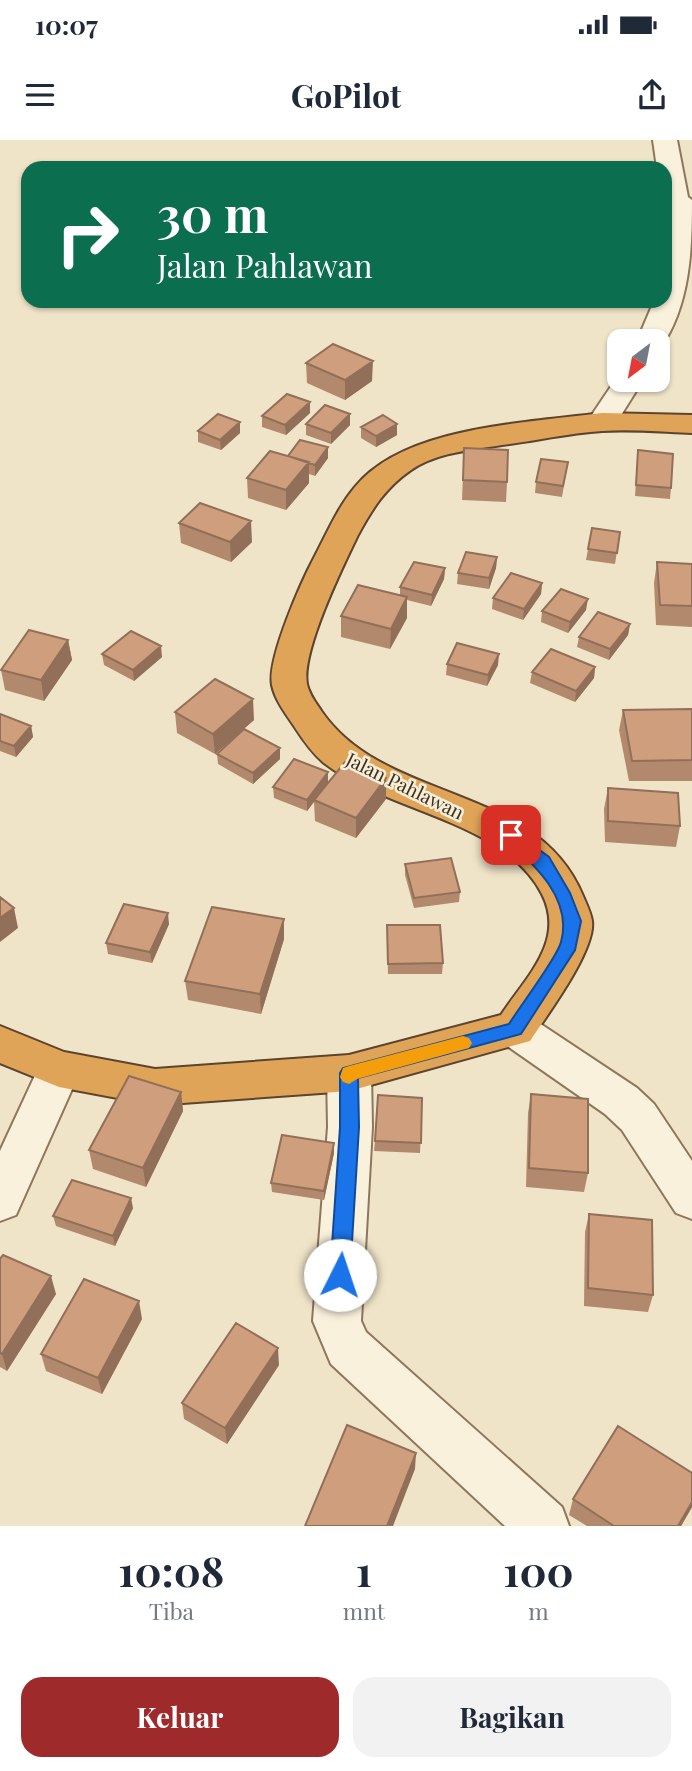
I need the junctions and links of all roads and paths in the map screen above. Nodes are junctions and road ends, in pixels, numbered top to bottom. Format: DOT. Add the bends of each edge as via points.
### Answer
graph roads {
  1 [pos="665,140"];
  2 [pos="669,161"];
  3 [pos="672,180"];
  4 [pos="688,209"];
  5 [pos="672,289"];
  6 [pos="666,308"];
  7 [pos="659,329"];
  8 [pos="621,392"];
  9 [pos="602,422"];
  10 [pos="692,424"];
  11 [pos="515,1029"];
  12 [pos="0,1044"];
  13 [pos="59,1069"];
  14 [pos="349,1073"];
  15 [pos="692,1199"];
  16 [pos="0,1201"];
  17 [pos="544,1526"];
  1 -- 2 [label="street"];
  3 -- 4 [label="street" via="675,197"];
  4 -- 5 [label="street"];
  6 -- 7 [label="street"];
  8 -- 9 [label="street"];
  9 -- 10 [label="highway, Jalan Pahlawan"];
  9 -- 11 [label="highway, Jalan Pahlawan" via="455,443 401,463 367,492 353,514 323,572 292,655 289,683 330,746 366,771 511,835 543,862 562,893 572,921 569,946"];
  11 -- 14 [label="highway"];
  11 -- 15 [label="street" via="638,1117"];
  12 -- 13 [label="highway"];
  13 -- 14 [label="highway" via="155,1087"];
  13 -- 16 [label="street"];
  14 -- 17 [label="street" via="350,1127 337,1321 348,1348"];
}
